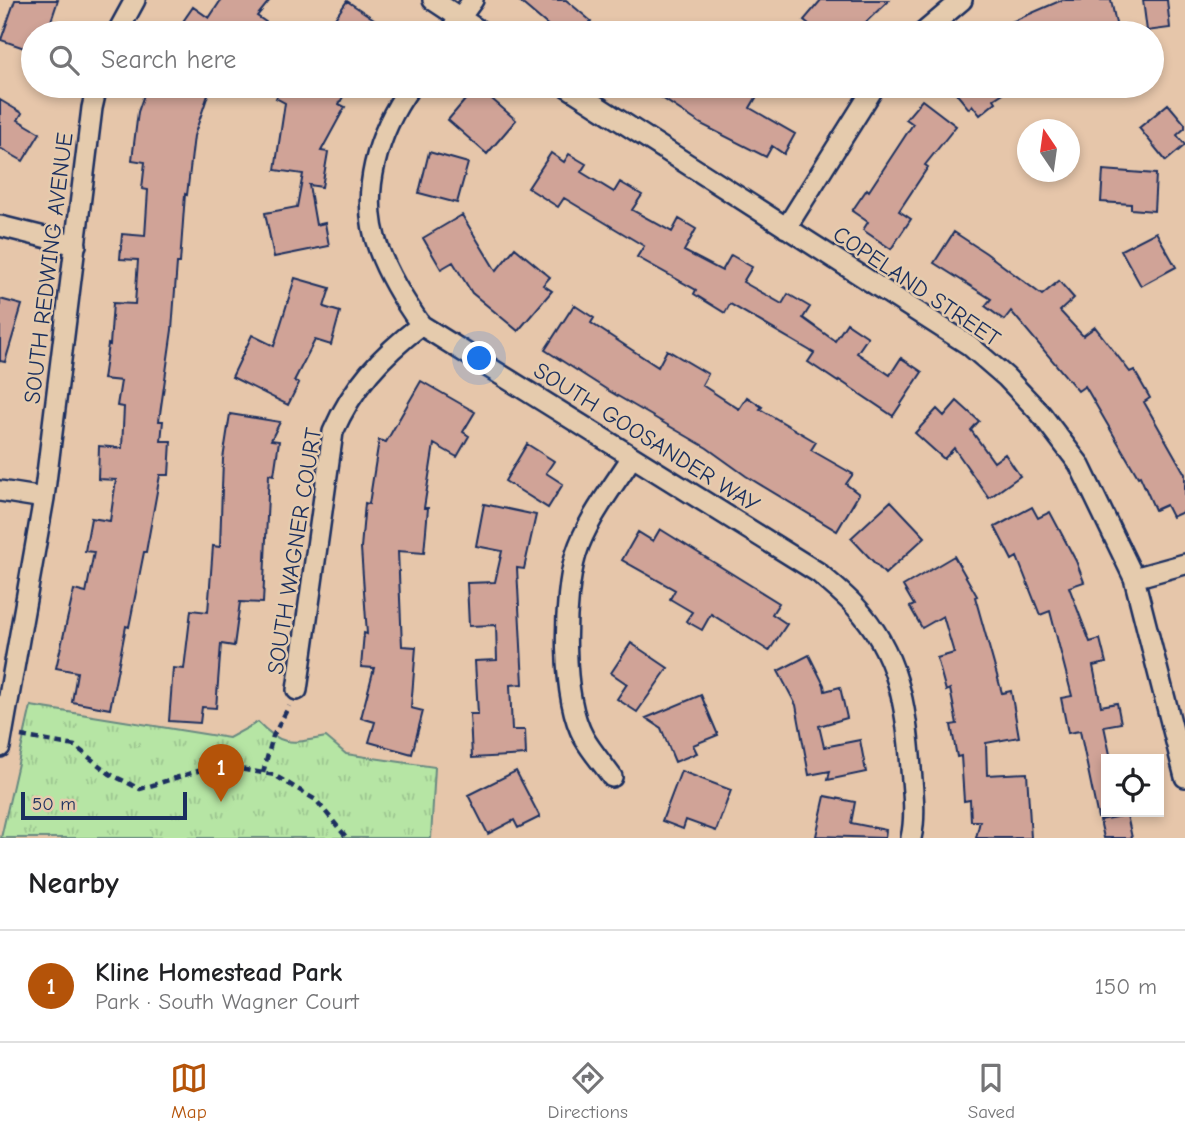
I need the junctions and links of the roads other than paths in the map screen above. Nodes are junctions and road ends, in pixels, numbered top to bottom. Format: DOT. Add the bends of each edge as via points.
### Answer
graph roads {
  1 [pos="135,0"];
  2 [pos="433,0"];
  3 [pos="473,0"];
  4 [pos="962,0"];
  5 [pos="122,21"];
  6 [pos="450,21"];
  7 [pos="458,21"];
  8 [pos="937,21"];
  9 [pos="94,98"];
  10 [pos="404,98"];
  11 [pos="585,98"];
  12 [pos="867,98"];
  13 [pos="0,226"];
  14 [pos="786,228"];
  15 [pos="76,245"];
  16 [pos="421,325"];
  17 [pos="632,457"];
  18 [pos="0,491"];
  19 [pos="44,498"];
  20 [pos="1185,564"];
  21 [pos="1134,578"];
  22 [pos="298,690"];
  23 [pos="2,740"];
  24 [pos="1185,777"];
  25 [pos="612,778"];
  26 [pos="911,838"];
  1 -- 5 [label="street"];
  2 -- 6 [label="street"];
  3 -- 7 [label="street"];
  4 -- 8 [label="street"];
  9 -- 15 [label="street, SOUTH REDWING AVENUE"];
  10 -- 16 [label="street, SOUTH GOOSANDER WAY" via="383,133 370,205 377,247 395,287"];
  11 -- 14 [label="street, COPELAND STREET"];
  12 -- 14 [label="street"];
  13 -- 15 [label="street"];
  14 -- 21 [label="street, COPELAND STREET" via="969,345 1006,377 1079,464"];
  15 -- 19 [label="street, SOUTH REDWING AVENUE"];
  16 -- 17 [label="street, SOUTH GOOSANDER WAY"];
  16 -- 22 [label="street, SOUTH WAGNER COURT" via="370,370 333,432"];
  17 -- 25 [label="street" via="592,519 576,554 566,643 579,725"];
  17 -- 26 [label="street, SOUTH GOOSANDER WAY" via="819,573 856,607 882,642 900,684 909,735"];
  18 -- 19 [label="street"];
  19 -- 23 [label="street, SOUTH REDWING AVENUE"];
  20 -- 21 [label="street"];
  21 -- 24 [label="street, COPELAND STREET"];
}
